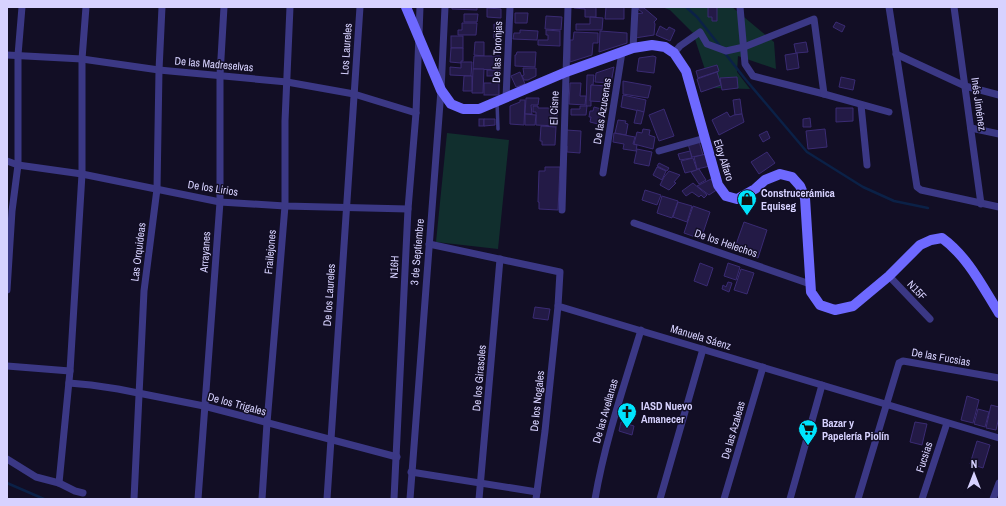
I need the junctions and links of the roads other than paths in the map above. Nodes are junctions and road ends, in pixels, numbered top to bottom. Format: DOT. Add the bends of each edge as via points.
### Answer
graph roads {
  1 [pos="22,7"];
  2 [pos="86,7"];
  3 [pos="162,7"];
  4 [pos="224,7"];
  5 [pos="290,7"];
  6 [pos="360,7"];
  7 [pos="406,7"];
  8 [pos="420,7"];
  9 [pos="445,7"];
  10 [pos="510,7"];
  11 [pos="568,7"];
  12 [pos="740,7"];
  13 [pos="889,7"];
  14 [pos="954,7"];
  15 [pos="635,9"];
  16 [pos="418,37"];
  17 [pos="744,47"];
  18 [pos="633,48"];
  19 [pos="622,52"];
  20 [pos="674,53"];
  21 [pos="896,54"];
  22 [pos="7,55"];
  23 [pos="18,55"];
  24 [pos="82,59"];
  25 [pos="159,70"];
  26 [pos="566,72"];
  27 [pos="220,75"];
  28 [pos="287,82"];
  29 [pos="965,86"];
  30 [pos="441,90"];
  31 [pos="354,94"];
  32 [pos="824,94"];
  33 [pos="999,95"];
  34 [pos="502,100"];
  35 [pos="861,105"];
  36 [pos="889,112"];
  37 [pos="416,113"];
  38 [pos="971,128"];
  39 [pos="498,129"];
  40 [pos="999,134"];
  41 [pos="705,138"];
  42 [pos="659,151"];
  43 [pos="7,161"];
  44 [pos="18,165"];
  45 [pos="866,165"];
  46 [pos="603,173"];
  47 [pos="82,174"];
  48 [pos="156,189"];
  49 [pos="220,202"];
  50 [pos="981,204"];
  51 [pos="285,206"];
  52 [pos="999,207"];
  53 [pos="346,208"];
  54 [pos="408,209"];
  55 [pos="562,210"];
  56 [pos="9,211"];
  57 [pos="634,223"];
  58 [pos="429,244"];
  59 [pos="500,259"];
  60 [pos="889,276"];
  61 [pos="810,284"];
  62 [pos="7,290"];
  63 [pos="558,306"];
  64 [pos="999,313"];
  65 [pos="930,320"];
  66 [pos="642,330"];
  67 [pos="703,349"];
  68 [pos="7,366"];
  69 [pos="763,367"];
  70 [pos="70,371"];
  71 [pos="999,378"];
  72 [pos="69,384"];
  73 [pos="822,385"];
  74 [pos="140,394"];
  75 [pos="887,404"];
  76 [pos="204,406"];
  77 [pos="267,423"];
  78 [pos="947,423"];
  79 [pos="999,438"];
  80 [pos="330,440"];
  81 [pos="397,457"];
  82 [pos="7,459"];
  83 [pos="412,472"];
  84 [pos="59,483"];
  85 [pos="481,483"];
  86 [pos="999,483"];
  87 [pos="83,493"];
  88 [pos="536,495"];
  89 [pos="134,499"];
  90 [pos="198,499"];
  91 [pos="262,499"];
  92 [pos="327,499"];
  93 [pos="394,499"];
  94 [pos="410,499"];
  95 [pos="479,499"];
  96 [pos="595,499"];
  97 [pos="660,499"];
  98 [pos="724,499"];
  99 [pos="790,499"];
  100 [pos="858,499"];
  101 [pos="922,499"];
  102 [pos="993,499"];
  1 -- 23 [label="street"];
  2 -- 24 [label="street"];
  3 -- 25 [label="street, Las Orquideas"];
  4 -- 27 [label="street, Arrayanes"];
  5 -- 28 [label="street, Frailejones"];
  6 -- 31 [label="street, Los Laureles"];
  7 -- 16 [label="street"];
  8 -- 16 [label="street, N16H"];
  9 -- 30 [label="street, 3 de Septiembre"];
  10 -- 34 [label="street, De las Toronjas"];
  11 -- 26 [label="street, El Cisne"];
  12 -- 17 [label="street"];
  13 -- 21 [label="street"];
  14 -- 29 [label="street, Inés Jiménez"];
  15 -- 18 [label="street"];
  16 -- 30 [label="street"];
  16 -- 37 [label="street, N16H"];
  17 -- 20 [label="street" via="726,51 707,44 700,32"];
  17 -- 32 [label="street" via="745,64 753,76"];
  17 -- 32 [label="street" via="814,19"];
  18 -- 19 [label="street"];
  18 -- 20 [label="street" via="652,45 665,47"];
  19 -- 26 [label="street"];
  19 -- 46 [label="street, De las Azucenas"];
  20 -- 41 [label="street, Eloy Alfaro" via="686,71"];
  21 -- 29 [label="street"];
  21 -- 50 [label="street" via="917,187"];
  22 -- 23 [label="street, De las Madreselvas"];
  23 -- 24 [label="street, De las Madreselvas"];
  23 -- 44 [label="street"];
  24 -- 25 [label="street, De las Madreselvas"];
  24 -- 47 [label="street"];
  25 -- 27 [label="street, De las Madreselvas"];
  25 -- 48 [label="street, Las Orquideas"];
  26 -- 34 [label="street"];
  26 -- 55 [label="street, El Cisne"];
  27 -- 28 [label="street, De las Madreselvas"];
  27 -- 49 [label="street, Arrayanes"];
  28 -- 31 [label="street, De las Madreselvas"];
  28 -- 51 [label="street, Frailejones"];
  29 -- 33 [label="street"];
  29 -- 38 [label="street, Inés Jiménez"];
  30 -- 34 [label="street" via="451,104 463,109 479,110"];
  30 -- 58 [label="street, 3 de Septiembre"];
  31 -- 37 [label="street, De las Madreselvas"];
  31 -- 53 [label="street, De los Laureles"];
  32 -- 35 [label="street"];
  34 -- 39 [label="lane, De las Toronjas"];
  35 -- 36 [label="street"];
  35 -- 45 [label="street"];
  37 -- 54 [label="street, N16H"];
  38 -- 40 [label="street"];
  38 -- 50 [label="street, Inés Jiménez"];
  41 -- 42 [label="street"];
  41 -- 61 [label="street, Eloy Alfaro" via="718,186 726,196 738,199 765,180 780,174 792,177 800,186 805,198"];
  43 -- 44 [label="street, De los Lirios"];
  44 -- 47 [label="street, De los Lirios"];
  44 -- 56 [label="street"];
  47 -- 48 [label="street, De los Lirios"];
  47 -- 70 [label="street"];
  48 -- 49 [label="street, De los Lirios"];
  48 -- 74 [label="street, Las Orquideas" via="144,291"];
  49 -- 51 [label="street, De los Lirios"];
  49 -- 76 [label="street, Arrayanes"];
  50 -- 52 [label="street"];
  51 -- 53 [label="street, De los Lirios"];
  51 -- 77 [label="street, Frailejones"];
  53 -- 54 [label="street, De los Lirios"];
  53 -- 80 [label="street, De los Laureles"];
  54 -- 81 [label="street, N16H"];
  56 -- 62 [label="street"];
  57 -- 61 [label="street, De los Helechos"];
  58 -- 59 [label="street"];
  58 -- 83 [label="street, 3 de Septiembre"];
  59 -- 63 [label="street" via="560,272"];
  59 -- 85 [label="street, De los Girasoles"];
  60 -- 61 [label="street, Eloy Alfaro" via="853,306 835,310 820,305 810,292"];
  60 -- 64 [label="street, Eloy Alfaro" via="920,245 942,238 964,258"];
  60 -- 65 [label="street, N15F"];
  63 -- 66 [label="street, Manuela Sáenz"];
  63 -- 88 [label="street, De los Nogales"];
  66 -- 67 [label="street, Manuela Sáenz"];
  66 -- 96 [label="street, De las Avellanas" via="609,437"];
  67 -- 69 [label="street, Manuela Sáenz"];
  67 -- 97 [label="street"];
  68 -- 70 [label="street"];
  69 -- 73 [label="street, Manuela Sáenz"];
  69 -- 98 [label="street, De las Azaleas"];
  70 -- 72 [label="street"];
  71 -- 75 [label="street, De las Fucsias" via="903,361 899,363"];
  72 -- 74 [label="street, De los Trigales" via="98,386"];
  72 -- 84 [label="street"];
  73 -- 75 [label="street, Manuela Sáenz"];
  73 -- 99 [label="street"];
  74 -- 76 [label="street, De los Trigales"];
  74 -- 89 [label="street, Las Orquideas"];
  75 -- 78 [label="street, Manuela Sáenz"];
  75 -- 100 [label="street, De las Fucsias"];
  76 -- 77 [label="street, De los Trigales"];
  76 -- 90 [label="street, Arrayanes"];
  77 -- 80 [label="street, De los Trigales"];
  77 -- 91 [label="street, Frailejones"];
  78 -- 79 [label="street, Manuela Sáenz"];
  78 -- 101 [label="street, Fucsias"];
  80 -- 81 [label="street, De los Trigales"];
  80 -- 92 [label="street, De los Laureles"];
  81 -- 93 [label="street, N16H"];
  82 -- 84 [label="street" via="36,477"];
  83 -- 85 [label="street"];
  83 -- 94 [label="street, 3 de Septiembre"];
  84 -- 87 [label="street"];
  85 -- 88 [label="street"];
  85 -- 95 [label="street, De los Girasoles"];
  86 -- 102 [label="street"];
}
